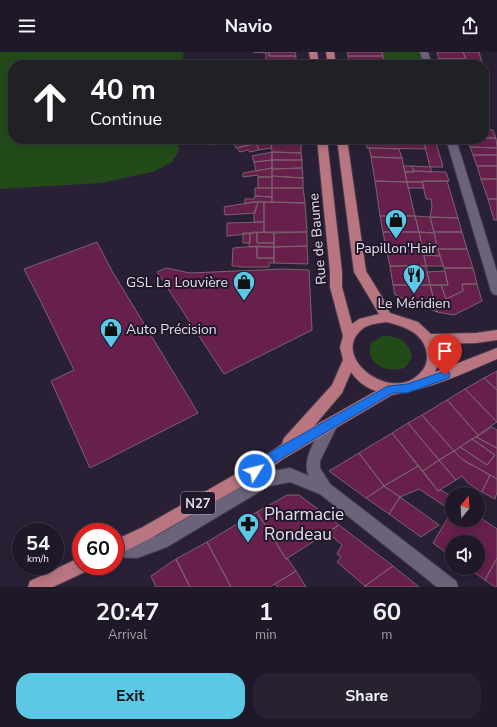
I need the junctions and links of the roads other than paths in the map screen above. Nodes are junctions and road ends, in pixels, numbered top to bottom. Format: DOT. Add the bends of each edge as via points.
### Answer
graph roads {
  1 [pos="323,144"];
  2 [pos="343,144"];
  3 [pos="453,144"];
  4 [pos="497,290"];
  5 [pos="386,317"];
  6 [pos="349,335"];
  7 [pos="497,335"];
  8 [pos="427,339"];
  9 [pos="497,353"];
  10 [pos="349,361"];
  11 [pos="419,383"];
  12 [pos="391,389"];
  13 [pos="331,424"];
  14 [pos="278,454"];
  15 [pos="325,490"];
  16 [pos="124,544"];
  17 [pos="124,549"];
  18 [pos="72,569"];
  19 [pos="36,587"];
  20 [pos="450,587"];
  1 -- 6 [label="main road, Rue de Baume" via="336,287"];
  2 -- 5 [label="main road" via="360,272"];
  3 -- 4 [label="street"];
  5 -- 6 [label="main road" via="363,321 354,327"];
  5 -- 8 [label="main road" via="401,320 418,329"];
  6 -- 10 [label="main road, N27" via="346,349"];
  7 -- 8 [label="main road"];
  8 -- 11 [label="main road" via="434,358 427,377"];
  9 -- 11 [label="main road, N27"];
  10 -- 12 [label="main road, N27" via="355,372 365,380"];
  10 -- 14 [label="main road, N27" via="337,389"];
  11 -- 12 [label="main road, N27" via="407,388"];
  12 -- 13 [label="main road, N27"];
  13 -- 14 [label="main road, N27"];
  13 -- 15 [label="street" via="313,461 313,469"];
  14 -- 16 [label="main road, N27" via="255,471"];
  15 -- 17 [label="street" via="290,475 267,479 162,542 137,550"];
  15 -- 20 [label="street"];
  18 -- 19 [label="main road"];
}
